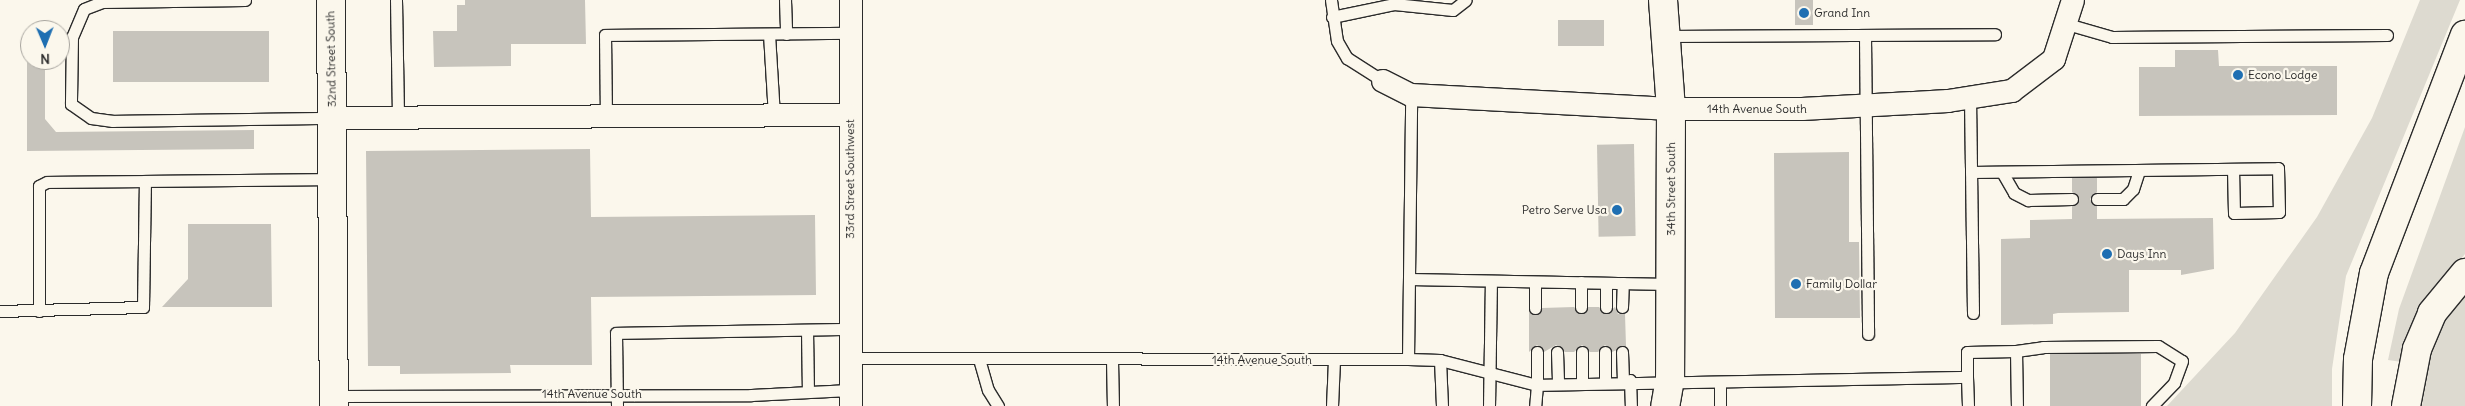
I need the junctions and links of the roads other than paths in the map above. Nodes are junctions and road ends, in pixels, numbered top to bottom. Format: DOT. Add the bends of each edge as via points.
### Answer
graph roads {
  1 [pos="245,0"];
  2 [pos="331,0"];
  3 [pos="396,0"];
  4 [pos="785,0"];
  5 [pos="851,0"];
  6 [pos="1331,0"];
  7 [pos="1466,0"];
  8 [pos="1664,0"];
  9 [pos="2073,0"];
  10 [pos="1332,17"];
  11 [pos="2067,24"];
  12 [pos="851,33"];
  13 [pos="769,34"];
  14 [pos="786,34"];
  15 [pos="1995,34"];
  16 [pos="2387,35"];
  17 [pos="2465,35"];
  18 [pos="1666,36"];
  19 [pos="1864,37"];
  20 [pos="1383,81"];
  21 [pos="1411,95"];
  22 [pos="1970,98"];
  23 [pos="1866,106"];
  24 [pos="1671,109"];
  25 [pos="849,115"];
  26 [pos="774,116"];
  27 [pos="606,117"];
  28 [pos="332,118"];
  29 [pos="398,120"];
  30 [pos="2233,169"];
  31 [pos="2139,170"];
  32 [pos="1971,172"];
  33 [pos="2002,172"];
  34 [pos="332,179"];
  35 [pos="145,182"];
  36 [pos="2072,199"];
  37 [pos="2097,199"];
  38 [pos="2465,273"];
  39 [pos="1410,279"];
  40 [pos="1490,281"];
  41 [pos="1535,282"];
  42 [pos="1581,282"];
  43 [pos="1606,283"];
  44 [pos="1622,283"];
  45 [pos="1670,284"];
  46 [pos="1581,307"];
  47 [pos="1606,307"];
  48 [pos="1622,307"];
  49 [pos="1535,308"];
  50 [pos="0,311"];
  51 [pos="39,311"];
  52 [pos="1973,313"];
  53 [pos="850,329"];
  54 [pos="807,330"];
  55 [pos="1868,334"];
  56 [pos="2016,351"];
  57 [pos="1537,352"];
  58 [pos="1557,352"];
  59 [pos="1582,352"];
  60 [pos="1605,352"];
  61 [pos="1622,352"];
  62 [pos="851,358"];
  63 [pos="979,359"];
  64 [pos="1408,359"];
  65 [pos="1112,360"];
  66 [pos="1440,360"];
  67 [pos="1334,361"];
  68 [pos="1490,374"];
  69 [pos="1967,377"];
  70 [pos="1670,379"];
  71 [pos="1627,381"];
  72 [pos="1606,382"];
  73 [pos="1720,382"];
  74 [pos="1582,383"];
  75 [pos="1558,384"];
  76 [pos="1537,385"];
  77 [pos="808,392"];
  78 [pos="678,393"];
  79 [pos="616,394"];
  80 [pos="734,394"];
  81 [pos="851,398"];
  82 [pos="406,400"];
  83 [pos="461,400"];
  84 [pos="513,400"];
  85 [pos="564,400"];
  86 [pos="334,401"];
  87 [pos="617,406"];
  88 [pos="678,406"];
  89 [pos="735,406"];
  90 [pos="998,406"];
  91 [pos="1113,406"];
  92 [pos="1332,406"];
  93 [pos="1442,406"];
  94 [pos="1489,406"];
  95 [pos="1535,406"];
  96 [pos="1631,406"];
  97 [pos="1665,406"];
  98 [pos="1683,406"];
  99 [pos="1720,406"];
  100 [pos="1968,406"];
  101 [pos="2017,406"];
  102 [pos="2152,406"];
  103 [pos="2357,406"];
  104 [pos="2406,406"];
  1 -- 28 [label="lane" via="102,2 84,9 72,37 71,104 90,118 113,121"];
  2 -- 28 [label="main road, 32nd Street South"];
  3 -- 29 [label="lane"];
  4 -- 14 [label="lane"];
  5 -- 12 [label="street, 33rd Street Southwest"];
  6 -- 10 [label="lane"];
  7 -- 10 [label="lane" via="1447,11 1394,4"];
  8 -- 18 [label="main road, 34th Street South"];
  9 -- 11 [label="street, 14th Avenue South"];
  10 -- 20 [label="lane" via="1336,41 1347,58"];
  11 -- 16 [label="lane" via="2112,37"];
  11 -- 22 [label="street, 14th Avenue South" via="2054,59 2012,91"];
  12 -- 14 [label="lane"];
  12 -- 25 [label="street, 33rd Street Southwest"];
  13 -- 14 [label="lane"];
  13 -- 26 [label="lane"];
  13 -- 27 [label="lane" via="605,35"];
  15 -- 19 [label="lane"];
  17 -- 103 [label="main road" via="2374,273 2358,359"];
  18 -- 19 [label="lane"];
  18 -- 24 [label="main road, 34th Street South"];
  19 -- 23 [label="lane"];
  20 -- 21 [label="street, 14th Avenue South"];
  21 -- 24 [label="street, 14th Avenue South"];
  21 -- 39 [label="lane"];
  22 -- 23 [label="street, 14th Avenue South"];
  22 -- 32 [label="lane"];
  23 -- 24 [label="street, 14th Avenue South"];
  23 -- 55 [label="lane"];
  24 -- 45 [label="main road, 34th Street South"];
  25 -- 26 [label="street"];
  25 -- 53 [label="street, 33rd Street Southwest"];
  26 -- 27 [label="street"];
  27 -- 29 [label="street"];
  28 -- 29 [label="street"];
  28 -- 34 [label="main road, 32nd Street South"];
  30 -- 30 [label="lane" via="2278,168 2279,212 2234,213"];
  30 -- 31 [label="lane"];
  31 -- 33 [label="lane"];
  31 -- 37 [label="lane" via="2133,189 2123,199"];
  32 -- 33 [label="lane"];
  32 -- 52 [label="lane"];
  33 -- 36 [label="lane" via="2014,193 2028,200"];
  34 -- 35 [label="lane"];
  34 -- 86 [label="main road, 32nd Street South"];
  35 -- 51 [label="lane" via="143,307"];
  35 -- 51 [label="lane" via="47,182 39,186"];
  38 -- 104 [label="main road" via="2432,313 2418,350"];
  39 -- 40 [label="lane"];
  39 -- 64 [label="lane"];
  40 -- 41 [label="lane"];
  40 -- 68 [label="lane"];
  41 -- 42 [label="lane"];
  41 -- 49 [label="lane"];
  42 -- 43 [label="lane"];
  42 -- 46 [label="lane"];
  43 -- 44 [label="lane"];
  43 -- 47 [label="lane"];
  44 -- 45 [label="lane"];
  44 -- 48 [label="lane"];
  45 -- 70 [label="main road, 34th Street South"];
  50 -- 51 [label="lane"];
  53 -- 54 [label="lane"];
  53 -- 62 [label="street, 33rd Street Southwest"];
  54 -- 77 [label="lane"];
  54 -- 79 [label="lane" via="616,333"];
  56 -- 69 [label="lane" via="1967,352"];
  56 -- 101 [label="lane"];
  56 -- 102 [label="lane" via="2043,347 2158,346 2182,361 2174,383"];
  57 -- 76 [label="lane"];
  58 -- 75 [label="lane"];
  59 -- 74 [label="lane"];
  60 -- 72 [label="lane"];
  61 -- 71 [label="lane"];
  62 -- 63 [label="lane, 14th Avenue South"];
  62 -- 81 [label="street, 33rd Street Southwest"];
  63 -- 65 [label="lane, 14th Avenue South"];
  63 -- 90 [label="lane" via="988,390"];
  64 -- 66 [label="lane, 14th Avenue South"];
  64 -- 67 [label="lane, 14th Avenue South"];
  65 -- 67 [label="lane, 14th Avenue South"];
  65 -- 91 [label="lane"];
  66 -- 68 [label="lane, 14th Avenue South"];
  66 -- 93 [label="lane"];
  67 -- 92 [label="lane"];
  68 -- 76 [label="lane, 14th Avenue South"];
  68 -- 94 [label="lane"];
  69 -- 73 [label="lane, 14th Avenue South"];
  69 -- 100 [label="lane"];
  70 -- 71 [label="lane, 14th Avenue South"];
  70 -- 73 [label="lane, 14th Avenue South"];
  70 -- 97 [label="main road, 34th Street South"];
  70 -- 98 [label="main road, 34th Street South"];
  71 -- 72 [label="lane, 14th Avenue South"];
  71 -- 96 [label="lane"];
  72 -- 74 [label="lane, 14th Avenue South"];
  73 -- 99 [label="lane"];
  74 -- 75 [label="lane, 14th Avenue South"];
  75 -- 76 [label="lane, 14th Avenue South"];
  76 -- 95 [label="lane"];
  77 -- 80 [label="lane, 14th Avenue South"];
  77 -- 81 [label="lane, 14th Avenue South"];
  78 -- 79 [label="lane, 14th Avenue South"];
  78 -- 80 [label="lane, 14th Avenue South"];
  78 -- 88 [label="lane"];
  79 -- 85 [label="lane, 14th Avenue South"];
  79 -- 87 [label="lane"];
  80 -- 89 [label="lane"];
  82 -- 83 [label="lane, 14th Avenue South"];
  82 -- 86 [label="lane, 14th Avenue South"];
  83 -- 84 [label="lane, 14th Avenue South"];
  84 -- 85 [label="lane, 14th Avenue South"];
}
